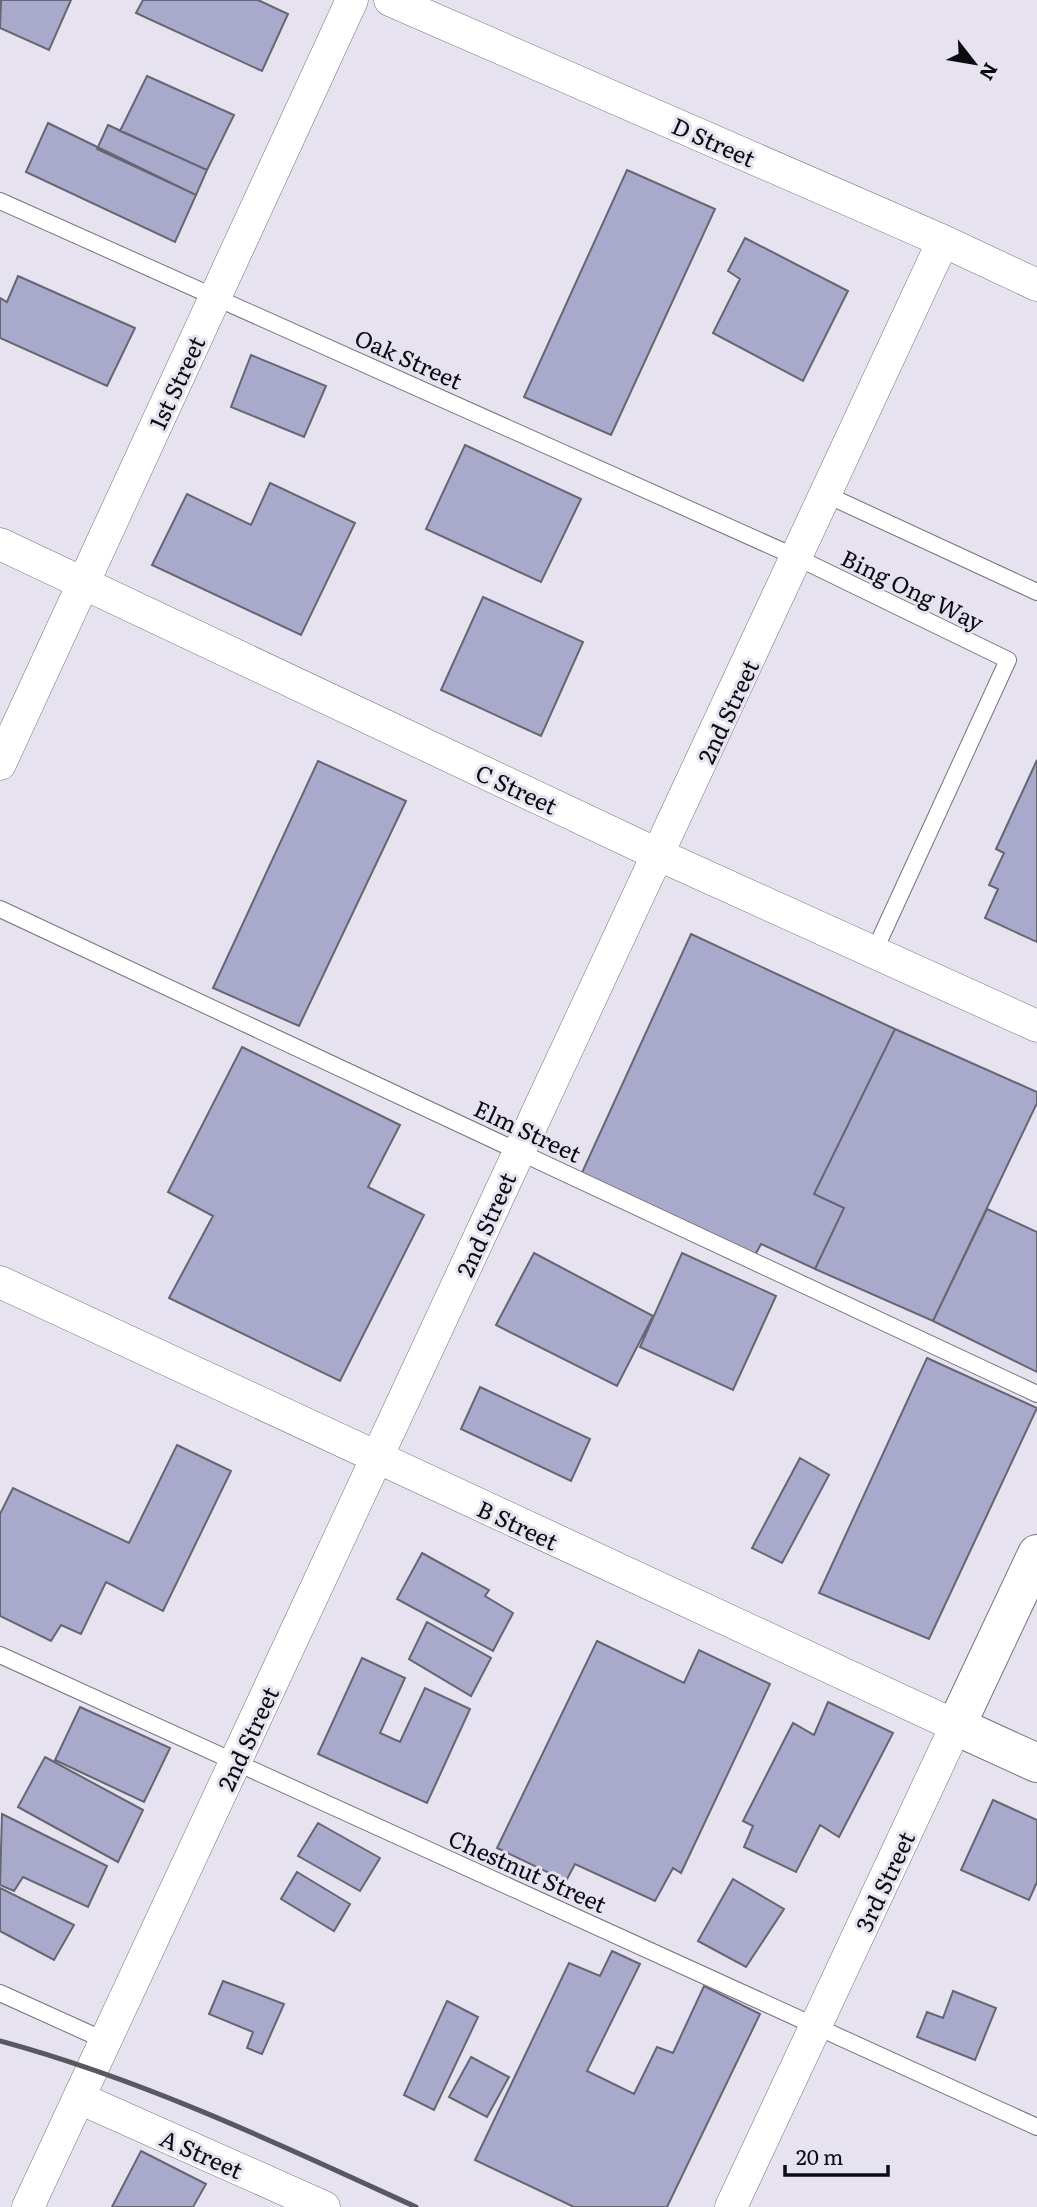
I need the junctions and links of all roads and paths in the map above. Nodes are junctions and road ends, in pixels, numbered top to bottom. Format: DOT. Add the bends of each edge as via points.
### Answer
graph roads {
  1 [pos="352,0"];
  2 [pos="390,0"];
  3 [pos="0,201"];
  4 [pos="943,241"];
  5 [pos="1037,285"];
  6 [pos="216,296"];
  7 [pos="827,495"];
  8 [pos="0,544"];
  9 [pos="798,558"];
  10 [pos="82,582"];
  11 [pos="1037,592"];
  12 [pos="0,764"];
  13 [pos="659,855"];
  14 [pos="0,909"];
  15 [pos="874,952"];
  16 [pos="1037,1026"];
  17 [pos="518,1151"];
  18 [pos="0,1282"];
  19 [pos="1037,1394"];
  20 [pos="378,1459"];
  21 [pos="1037,1554"];
  22 [pos="0,1655"];
  23 [pos="957,1726"];
  24 [pos="1037,1763"];
  25 [pos="235,1764"];
  26 [pos="0,1993"];
  27 [pos="816,2026"];
  28 [pos="106,2041"];
  29 [pos="79,2098"];
  30 [pos="1037,2127"];
  31 [pos="28,2207"];
  32 [pos="324,2207"];
  33 [pos="731,2207"];
  1 -- 6 [label="street, 1st Street"];
  2 -- 4 [label="street, D Street"];
  3 -- 6 [label="lane, Oak Street"];
  4 -- 5 [label="street, D Street"];
  4 -- 7 [label="street, 2nd Street"];
  6 -- 9 [label="lane, Oak Street"];
  6 -- 10 [label="street, 1st Street"];
  7 -- 9 [label="street, 2nd Street"];
  7 -- 11 [label="lane"];
  8 -- 10 [label="street, C Street"];
  9 -- 13 [label="street, 2nd Street"];
  9 -- 15 [label="lane, Bing Ong Way" via="1008,660"];
  10 -- 12 [label="street, 1st Street"];
  10 -- 13 [label="street, C Street"];
  13 -- 15 [label="street, C Street"];
  13 -- 17 [label="street, 2nd Street"];
  14 -- 17 [label="lane, Elm Street"];
  15 -- 16 [label="street, C Street"];
  17 -- 19 [label="lane, Elm Street"];
  17 -- 20 [label="street, 2nd Street"];
  18 -- 20 [label="street, B Street"];
  20 -- 23 [label="street, B Street"];
  20 -- 25 [label="street, 2nd Street"];
  21 -- 23 [label="street, 3rd Street"];
  22 -- 25 [label="lane, Chestnut Street"];
  23 -- 24 [label="street, B Street"];
  23 -- 27 [label="street, 3rd Street"];
  25 -- 27 [label="lane, Chestnut Street"];
  25 -- 28 [label="street, 2nd Street"];
  26 -- 28 [label="lane"];
  27 -- 30 [label="lane, Chestnut Street"];
  27 -- 33 [label="street, 3rd Street"];
  28 -- 29 [label="street, 2nd Street"];
  29 -- 31 [label="street, 2nd Street"];
  29 -- 32 [label="street, A Street"];
}
